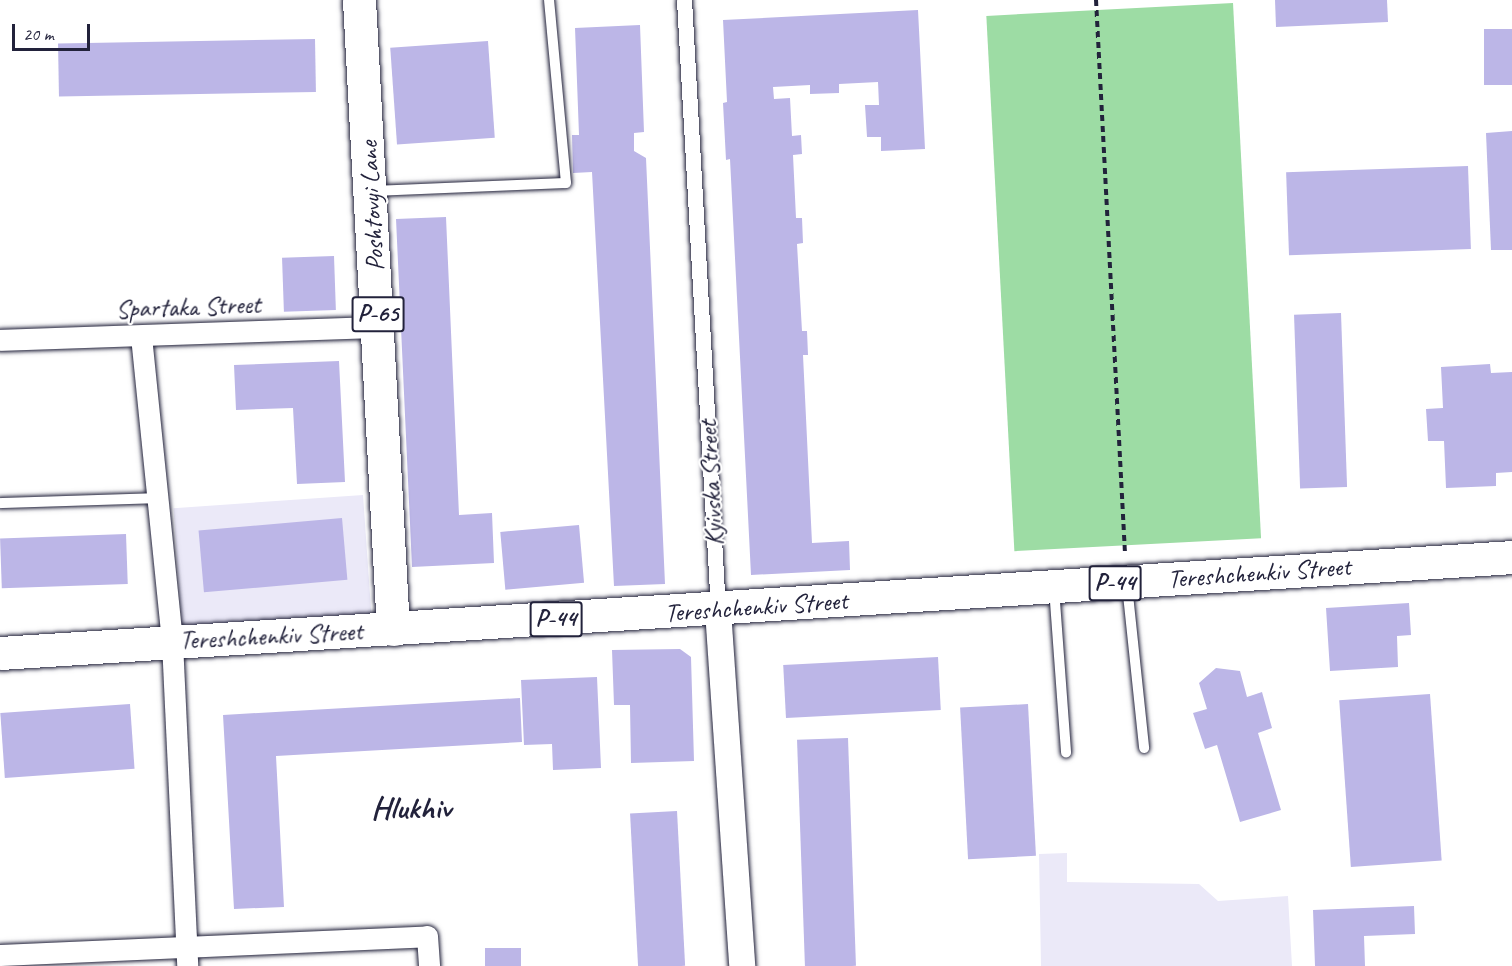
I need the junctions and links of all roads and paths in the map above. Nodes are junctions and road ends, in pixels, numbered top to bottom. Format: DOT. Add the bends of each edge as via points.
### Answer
graph roads {
  1 [pos="359,0"];
  2 [pos="549,0"];
  3 [pos="684,0"];
  4 [pos="1096,0"];
  5 [pos="372,191"];
  6 [pos="378,327"];
  7 [pos="141,336"];
  8 [pos="0,340"];
  9 [pos="156,498"];
  10 [pos="0,503"];
  11 [pos="1512,557"];
  12 [pos="1126,582"];
  13 [pos="1054,588"];
  14 [pos="718,610"];
  15 [pos="393,629"];
  16 [pos="172,642"];
  17 [pos="0,653"];
  18 [pos="1144,748"];
  19 [pos="1066,753"];
  20 [pos="0,955"];
  21 [pos="187,956"];
  22 [pos="429,966"];
  23 [pos="742,966"];
  1 -- 5 [label="main road, Poshtovyi Lane / Р-65"];
  2 -- 5 [label="lane" via="566,183"];
  3 -- 14 [label="street, Kyivska Street"];
  4 -- 12 [label="path"];
  5 -- 6 [label="main road, Poshtovyi Lane / Р-65"];
  6 -- 7 [label="street, Spartaka Street"];
  6 -- 15 [label="main road, Poshtovyi Lane / Р-65"];
  7 -- 8 [label="street, Spartaka Street"];
  7 -- 9 [label="street"];
  9 -- 10 [label="lane"];
  9 -- 16 [label="street"];
  11 -- 12 [label="main road, Tereshchenkiv Street / Р-44"];
  12 -- 13 [label="main road, Tereshchenkiv Street / Р-44"];
  12 -- 18 [label="lane"];
  13 -- 14 [label="main road, Tereshchenkiv Street / Р-44"];
  13 -- 19 [label="lane"];
  14 -- 15 [label="main road, Tereshchenkiv Street / Р-44"];
  14 -- 23 [label="street, Kyivska Street"];
  15 -- 16 [label="main road, Tereshchenkiv Street"];
  16 -- 17 [label="main road, Tereshchenkiv Street"];
  16 -- 21 [label="street"];
  20 -- 21 [label="street"];
  21 -- 22 [label="street" via="427,936"];
}
